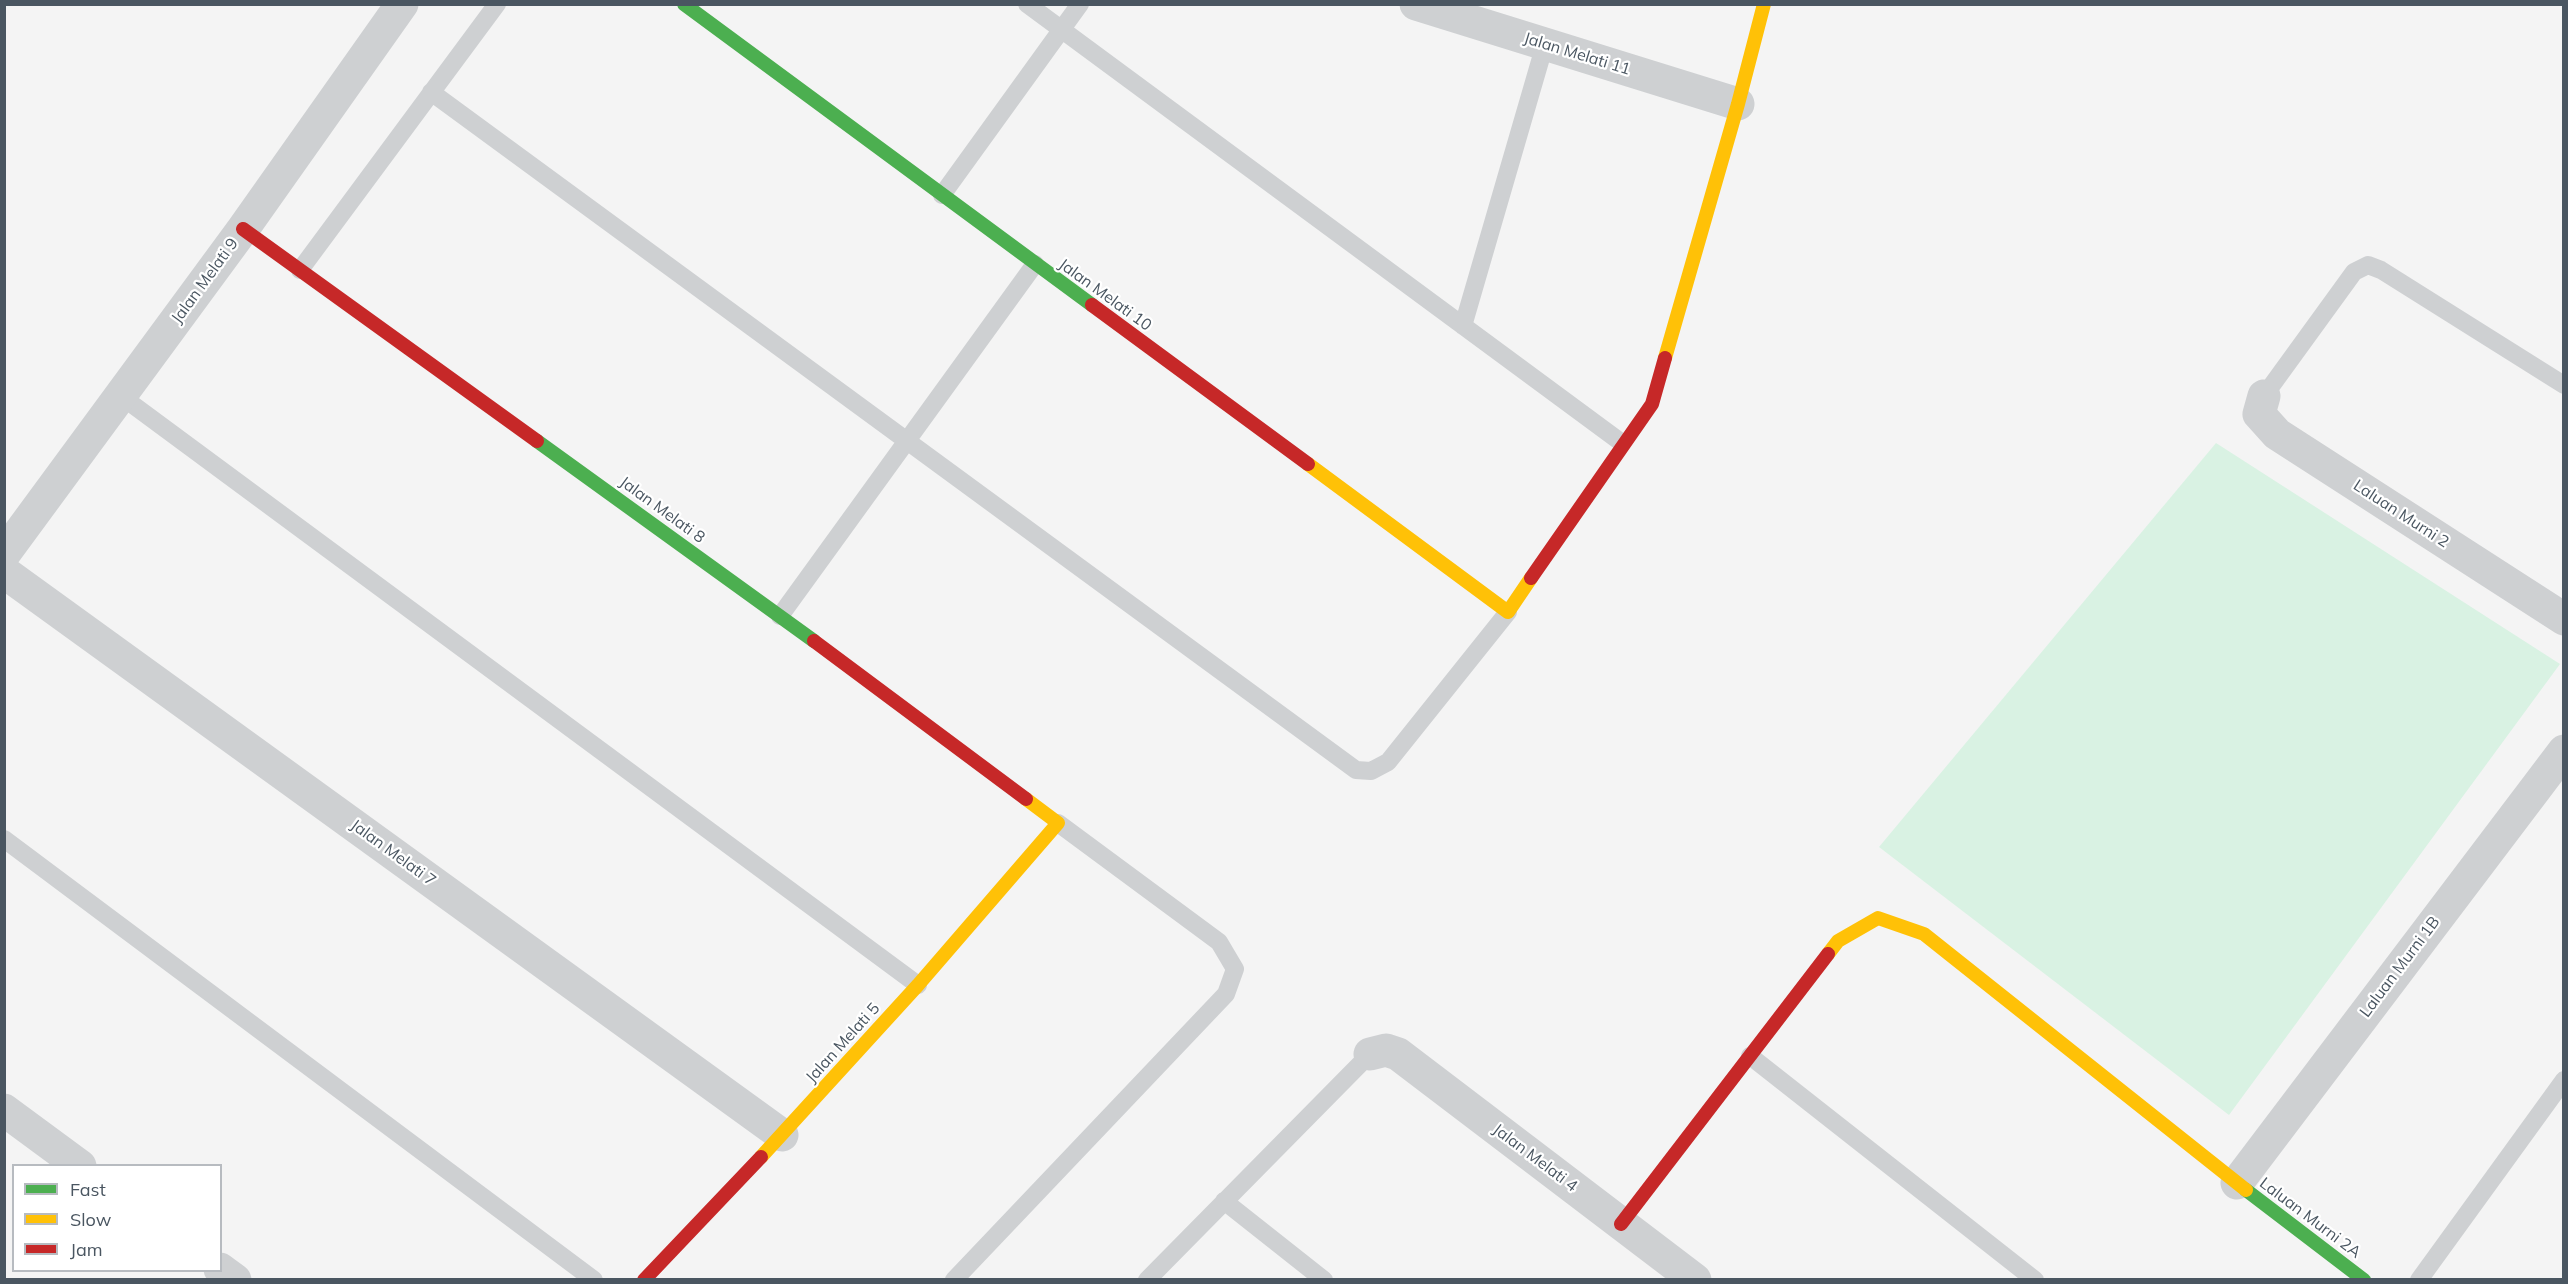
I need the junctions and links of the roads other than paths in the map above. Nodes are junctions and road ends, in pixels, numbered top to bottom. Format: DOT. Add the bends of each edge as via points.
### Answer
graph roads {
  1 [pos="402,4"];
  2 [pos="497,4"];
  3 [pos="684,4"];
  4 [pos="1027,4"];
  5 [pos="1080,4"];
  6 [pos="1416,4"];
  7 [pos="1764,4"];
  8 [pos="1061,30"];
  9 [pos="1545,44"];
  10 [pos="431,92"];
  11 [pos="1738,104"];
  12 [pos="942,195"];
  13 [pos="243,229"];
  14 [pos="1035,264"];
  15 [pos="300,270"];
  16 [pos="1463,326"];
  17 [pos="2564,385"];
  18 [pos="121,396"];
  19 [pos="2264,396"];
  20 [pos="908,442"];
  21 [pos="1622,443"];
  22 [pos="4,554"];
  23 [pos="4,572"];
  24 [pos="1508,612"];
  25 [pos="780,616"];
  26 [pos="2564,619"];
  27 [pos="2564,751"];
  28 [pos="1058,823"];
  29 [pos="4,839"];
  30 [pos="918,985"];
  31 [pos="1370,1054"];
  32 [pos="1750,1056"];
  33 [pos="2564,1080"];
  34 [pos="4,1110"];
  35 [pos="782,1135"];
  36 [pos="77,1164"];
  37 [pos="2236,1183"];
  38 [pos="1224,1201"];
  39 [pos="1621,1224"];
  40 [pos="222,1270"];
  41 [pos="236,1280"];
  42 [pos="594,1280"];
  43 [pos="644,1280"];
  44 [pos="954,1280"];
  45 [pos="1147,1280"];
  46 [pos="1324,1280"];
  47 [pos="1695,1280"];
  48 [pos="2035,1280"];
  49 [pos="2364,1280"];
  50 [pos="2419,1280"];
  1 -- 13 [label="street, Jalan Melati 9"];
  2 -- 10 [label="lane"];
  3 -- 12 [label="street, Jalan Melati 10"];
  4 -- 8 [label="lane"];
  5 -- 8 [label="lane"];
  6 -- 9 [label="street, Jalan Melati 11"];
  7 -- 11 [label="street"];
  8 -- 12 [label="lane"];
  8 -- 16 [label="lane"];
  9 -- 11 [label="street, Jalan Melati 11"];
  9 -- 16 [label="lane"];
  10 -- 15 [label="lane"];
  10 -- 20 [label="lane"];
  11 -- 21 [label="street" via="1652,404"];
  12 -- 14 [label="street, Jalan Melati 10"];
  13 -- 15 [label="street, Jalan Melati 8"];
  13 -- 18 [label="street, Jalan Melati 9"];
  14 -- 20 [label="lane"];
  14 -- 24 [label="street, Jalan Melati 10"];
  15 -- 25 [label="street, Jalan Melati 8"];
  16 -- 21 [label="lane"];
  17 -- 19 [label="lane" via="2381,270 2368,266 2354,272"];
  18 -- 22 [label="street, Jalan Melati 9"];
  18 -- 30 [label="lane"];
  19 -- 26 [label="street, Laluan Murni 2" via="2259,414 2277,434"];
  20 -- 24 [label="lane" via="1356,770 1371,771 1388,762"];
  20 -- 25 [label="lane"];
  21 -- 24 [label="street"];
  23 -- 35 [label="street, Jalan Melati 7"];
  25 -- 28 [label="street, Jalan Melati 8"];
  27 -- 37 [label="street, Laluan Murni 1B"];
  28 -- 30 [label="street, Jalan Melati 5"];
  28 -- 44 [label="lane" via="1219,942 1235,969 1226,994"];
  29 -- 42 [label="lane"];
  30 -- 35 [label="street, Jalan Melati 5"];
  31 -- 38 [label="lane"];
  31 -- 39 [label="street, Jalan Melati 4" via="1386,1050 1398,1054"];
  32 -- 37 [label="street, Laluan Murni 2A" via="1838,941 1878,918 1924,934"];
  32 -- 39 [label="street, Laluan Murni 2A"];
  32 -- 48 [label="lane"];
  33 -- 50 [label="lane"];
  34 -- 36 [label="street"];
  35 -- 43 [label="street, Jalan Melati 5"];
  37 -- 49 [label="street, Laluan Murni 2A"];
  38 -- 45 [label="lane"];
  38 -- 46 [label="lane"];
  39 -- 47 [label="street, Jalan Melati 4"];
  40 -- 41 [label="street"];
}
